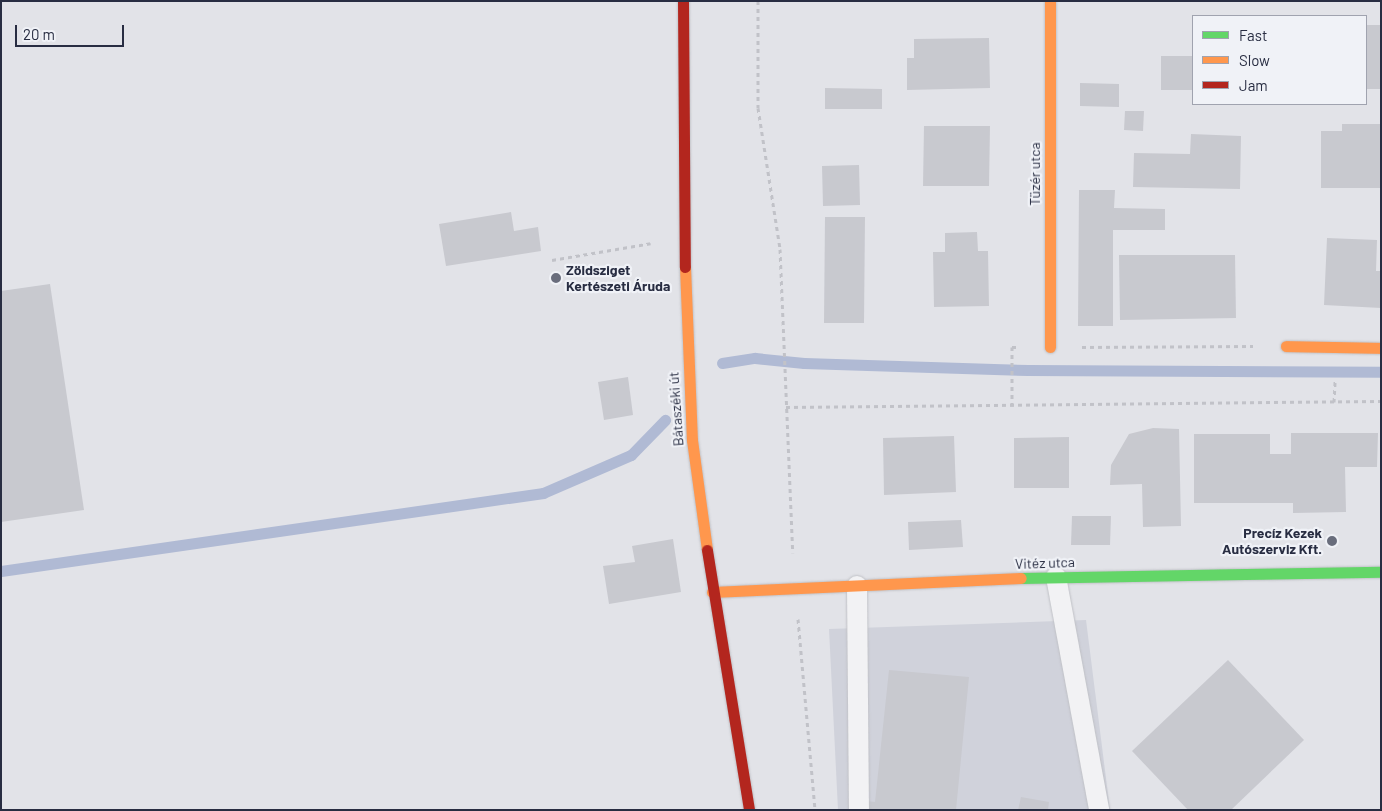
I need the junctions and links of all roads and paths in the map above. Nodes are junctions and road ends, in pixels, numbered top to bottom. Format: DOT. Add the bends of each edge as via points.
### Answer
graph roads {
  1 [pos="684,1"];
  2 [pos="758,1"];
  3 [pos="1050,1"];
  4 [pos="684,238"];
  5 [pos="552,260"];
  6 [pos="1286,346"];
  7 [pos="1050,347"];
  8 [pos="1381,348"];
  9 [pos="785,392"];
  10 [pos="1381,401"];
  11 [pos="1012,406"];
  12 [pos="786,407"];
  13 [pos="1381,572"];
  14 [pos="1056,577"];
  15 [pos="857,586"];
  16 [pos="712,592"];
  17 [pos="749,810"];
  18 [pos="859,810"];
  19 [pos="1099,810"];
  1 -- 4 [label="street, Bátaszéki út"];
  2 -- 9 [label="path" via="758,108 780,249"];
  3 -- 7 [label="street, Tüzér utca"];
  4 -- 5 [label="path"];
  4 -- 16 [label="street, Bátaszéki út" via="692,440"];
  6 -- 7 [label="path"];
  6 -- 8 [label="street"];
  7 -- 11 [label="path" via="1012,347"];
  10 -- 11 [label="path"];
  11 -- 12 [label="path"];
  13 -- 14 [label="street, Vitéz utca"];
  14 -- 15 [label="street, Vitéz utca"];
  14 -- 19 [label="lane"];
  15 -- 16 [label="street, Vitéz utca" via="794,586"];
  15 -- 18 [label="lane"];
  16 -- 17 [label="street, Bátaszéki út"];
}
